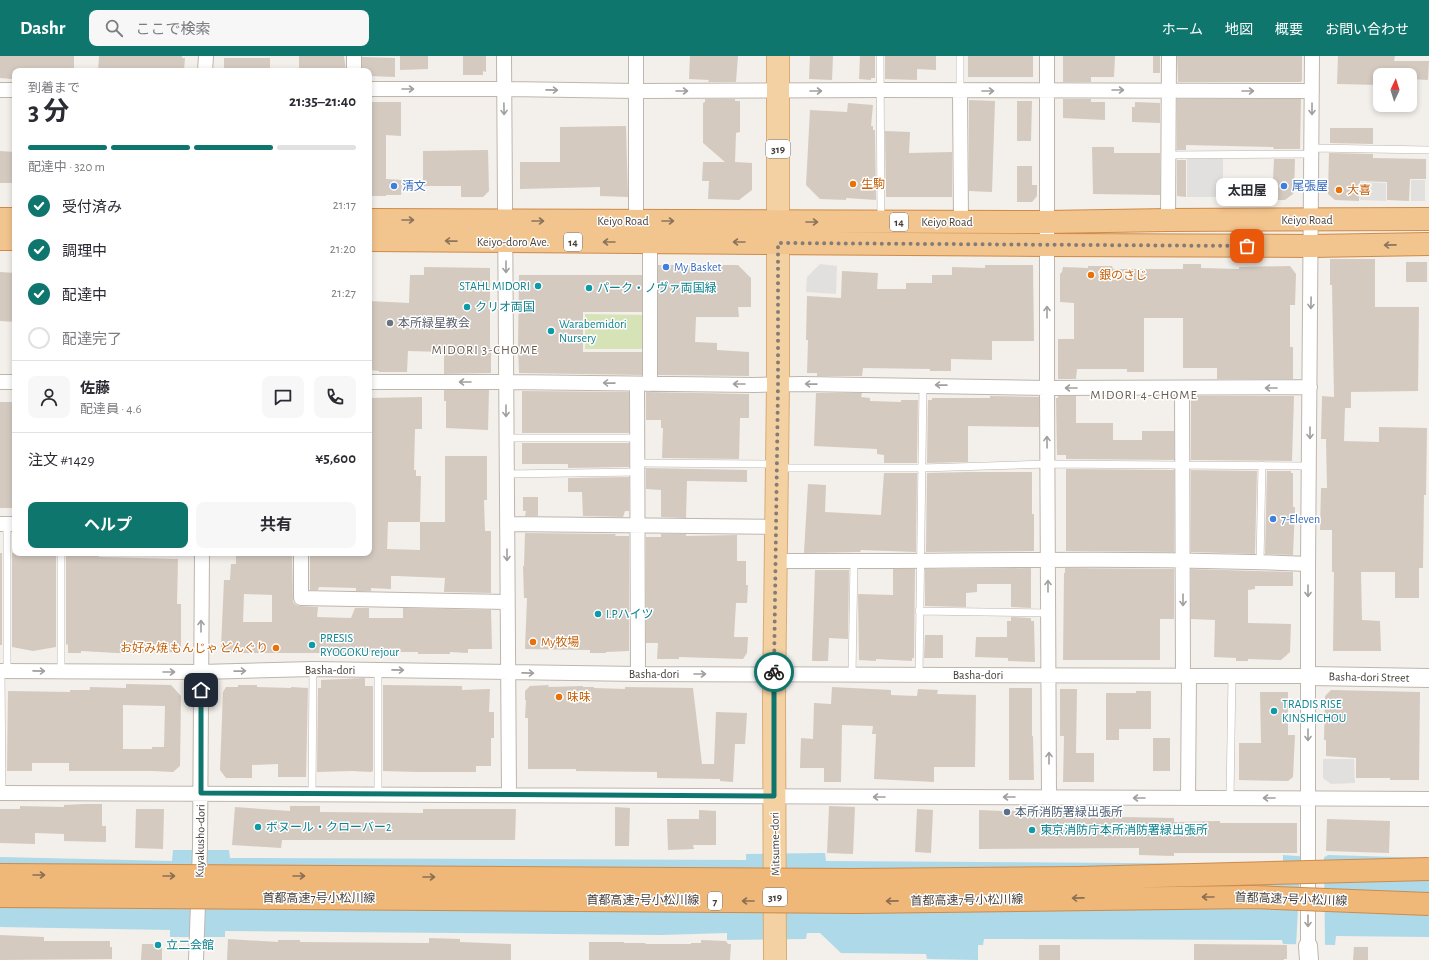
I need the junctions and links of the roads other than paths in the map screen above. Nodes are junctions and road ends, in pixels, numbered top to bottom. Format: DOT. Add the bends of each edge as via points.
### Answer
graph roads {
  1 [pos="206,56"];
  2 [pos="354,56"];
  3 [pos="504,56"];
  4 [pos="636,56"];
  5 [pos="778,56"];
  6 [pos="880,56"];
  7 [pos="960,56"];
  8 [pos="1047,56"];
  9 [pos="1169,56"];
  10 [pos="1312,56"];
  11 [pos="206,68"];
  12 [pos="354,68"];
  13 [pos="372,89"];
  14 [pos="504,89"];
  15 [pos="0,90"];
  16 [pos="12,90"];
  17 [pos="880,90"];
  18 [pos="1047,90"];
  19 [pos="1169,90"];
  20 [pos="636,91"];
  21 [pos="778,91"];
  22 [pos="960,91"];
  23 [pos="1312,91"];
  24 [pos="1429,150"];
  25 [pos="1312,151"];
  26 [pos="1168,156"];
  27 [pos="0,219"];
  28 [pos="12,219"];
  29 [pos="1429,219"];
  30 [pos="372,220"];
  31 [pos="1168,220"];
  32 [pos="1312,220"];
  33 [pos="636,221"];
  34 [pos="881,222"];
  35 [pos="961,222"];
  36 [pos="1046,222"];
  37 [pos="505,231"];
  38 [pos="778,232"];
  39 [pos="0,239"];
  40 [pos="12,239"];
  41 [pos="372,240"];
  42 [pos="650,242"];
  43 [pos="1429,244"];
  44 [pos="1046,245"];
  45 [pos="1312,246"];
  46 [pos="0,382"];
  47 [pos="12,382"];
  48 [pos="372,382"];
  49 [pos="506,382"];
  50 [pos="643,384"];
  51 [pos="778,384"];
  52 [pos="923,385"];
  53 [pos="1310,387"];
  54 [pos="1047,388"];
  55 [pos="1182,388"];
  56 [pos="506,438"];
  57 [pos="637,438"];
  58 [pos="1048,464"];
  59 [pos="1182,464"];
  60 [pos="1262,465"];
  61 [pos="777,466"];
  62 [pos="1310,466"];
  63 [pos="637,468"];
  64 [pos="922,468"];
  65 [pos="506,474"];
  66 [pos="7,524"];
  67 [pos="507,524"];
  68 [pos="637,526"];
  69 [pos="776,527"];
  70 [pos="61,556"];
  71 [pos="202,556"];
  72 [pos="301,556"];
  73 [pos="1048,560"];
  74 [pos="776,561"];
  75 [pos="854,561"];
  76 [pos="921,561"];
  77 [pos="1182,561"];
  78 [pos="1260,562"];
  79 [pos="1308,564"];
  80 [pos="507,602"];
  81 [pos="919,611"];
  82 [pos="1048,613"];
  83 [pos="313,669"];
  84 [pos="378,670"];
  85 [pos="2,671"];
  86 [pos="61,671"];
  87 [pos="201,672"];
  88 [pos="508,672"];
  89 [pos="638,674"];
  90 [pos="774,674"];
  91 [pos="852,674"];
  92 [pos="1049,675"];
  93 [pos="919,676"];
  94 [pos="1186,676"];
  95 [pos="1232,676"];
  96 [pos="1308,676"];
  97 [pos="1429,678"];
  98 [pos="1,793"];
  99 [pos="201,793"];
  100 [pos="312,794"];
  101 [pos="378,794"];
  102 [pos="509,795"];
  103 [pos="774,796"];
  104 [pos="1049,797"];
  105 [pos="1188,798"];
  106 [pos="1230,798"];
  107 [pos="1308,798"];
  108 [pos="1429,799"];
  109 [pos="1429,869"];
  110 [pos="0,874"];
  111 [pos="1429,890"];
  112 [pos="0,896"];
  113 [pos="1253,897"];
  114 [pos="1429,904"];
  115 [pos="1429,919"];
  116 [pos="1308,953"];
  117 [pos="196,960"];
  118 [pos="775,960"];
  1 -- 11 [label="street"];
  2 -- 12 [label="street"];
  3 -- 14 [label="street"];
  4 -- 20 [label="street"];
  5 -- 21 [label="main road, Mitsume-dori / 319"];
  6 -- 17 [label="lane"];
  7 -- 22 [label="lane"];
  8 -- 18 [label="street"];
  9 -- 19 [label="street"];
  10 -- 23 [label="street"];
  13 -- 14 [label="street, one-way"];
  14 -- 20 [label="street, one-way"];
  14 -- 37 [label="street, one-way"];
  15 -- 16 [label="street"];
  21 -- 17 [label="street, one-way"];
  17 -- 22 [label="street"];
  17 -- 34 [label="lane"];
  18 -- 19 [label="street, one-way"];
  22 -- 18 [label="street, one-way"];
  18 -- 36 [label="street"];
  19 -- 23 [label="street, one-way"];
  19 -- 26 [label="street"];
  20 -- 21 [label="street, one-way"];
  20 -- 33 [label="street"];
  21 -- 38 [label="main road, Mitsume-dori / 319"];
  22 -- 35 [label="street"];
  23 -- 25 [label="street, one-way"];
  24 -- 25 [label="lane"];
  25 -- 26 [label="lane"];
  25 -- 32 [label="street"];
  26 -- 31 [label="street"];
  27 -- 28 [label="highway"];
  29 -- 32 [label="highway, Keiyo Road / 14"];
  30 -- 37 [label="highway, Keiyo Road / 14, one-way"];
  31 -- 32 [label="highway, Keiyo Road / 14"];
  31 -- 36 [label="highway, Keiyo Road / 14"];
  32 -- 45 [label="street"];
  37 -- 33 [label="highway, Keiyo Road / 14, one-way"];
  33 -- 38 [label="highway, Keiyo Road / 14, one-way"];
  34 -- 35 [label="highway, Keiyo Road / 14"];
  38 -- 34 [label="highway, Keiyo Road / 14, one-way"];
  35 -- 36 [label="highway, Keiyo Road / 14"];
  36 -- 44 [label="street"];
  37 -- 41 [label="highway, Keiyo-doro Ave. / 14, one-way"];
  42 -- 37 [label="highway, Keiyo-doro Ave. / 14, one-way"];
  37 -- 49 [label="street, one-way"];
  38 -- 42 [label="highway, Keiyo-doro Ave. / 14, one-way"];
  38 -- 44 [label="highway, Keiyo Road / 14"];
  38 -- 51 [label="main road, Mitsume-dori / 319"];
  39 -- 40 [label="highway"];
  42 -- 50 [label="street"];
  43 -- 45 [label="highway, Keiyo Road / 14, one-way"];
  44 -- 45 [label="highway, Keiyo Road / 14"];
  54 -- 44 [label="street, one-way"];
  45 -- 53 [label="street, one-way"];
  46 -- 47 [label="street"];
  49 -- 48 [label="street, one-way"];
  50 -- 49 [label="street, one-way"];
  49 -- 56 [label="street, one-way"];
  51 -- 50 [label="street, one-way"];
  50 -- 57 [label="street"];
  52 -- 51 [label="street, one-way"];
  51 -- 61 [label="main road, Mitsume-dori / 319"];
  54 -- 52 [label="street, one-way"];
  52 -- 64 [label="lane"];
  53 -- 55 [label="street, one-way"];
  53 -- 62 [label="street, one-way"];
  55 -- 54 [label="street, one-way"];
  58 -- 54 [label="street, one-way"];
  55 -- 59 [label="street"];
  56 -- 57 [label="lane"];
  56 -- 65 [label="street"];
  57 -- 63 [label="street"];
  58 -- 59 [label="lane"];
  58 -- 64 [label="lane"];
  58 -- 73 [label="street"];
  59 -- 60 [label="lane"];
  59 -- 77 [label="street"];
  60 -- 62 [label="lane"];
  60 -- 78 [label="lane"];
  61 -- 63 [label="lane"];
  61 -- 64 [label="lane"];
  61 -- 69 [label="main road, Mitsume-dori / 319"];
  62 -- 79 [label="street"];
  63 -- 65 [label="lane"];
  63 -- 68 [label="street"];
  64 -- 76 [label="lane"];
  65 -- 67 [label="street"];
  66 -- 85 [label="lane"];
  67 -- 68 [label="street"];
  67 -- 80 [label="street, one-way"];
  68 -- 69 [label="street"];
  68 -- 89 [label="street"];
  69 -- 74 [label="main road, Mitsume-dori / 319"];
  70 -- 86 [label="lane"];
  87 -- 71 [label="street, Kuyakusho-dori, one-way"];
  72 -- 80 [label="street" via="301,598"];
  73 -- 76 [label="street"];
  73 -- 77 [label="street"];
  82 -- 73 [label="street, one-way"];
  74 -- 75 [label="street"];
  74 -- 90 [label="main road, Mitsume-dori / 319"];
  75 -- 76 [label="street"];
  75 -- 91 [label="lane"];
  76 -- 81 [label="lane"];
  77 -- 78 [label="street"];
  77 -- 94 [label="street, one-way"];
  78 -- 79 [label="street"];
  79 -- 96 [label="street, one-way"];
  80 -- 88 [label="street"];
  81 -- 82 [label="lane"];
  81 -- 93 [label="lane"];
  82 -- 92 [label="street"];
  83 -- 84 [label="street, Basha-dori"];
  87 -- 83 [label="street, Basha-dori, one-way"];
  83 -- 100 [label="lane"];
  84 -- 88 [label="street, Basha-dori, one-way"];
  84 -- 101 [label="lane"];
  85 -- 86 [label="street, Basha-dori, one-way"];
  85 -- 98 [label="lane"];
  86 -- 87 [label="street, Basha-dori, one-way"];
  87 -- 99 [label="street, Kuyakusho-dori"];
  88 -- 89 [label="street, Basha-dori, one-way"];
  88 -- 102 [label="street"];
  89 -- 90 [label="street, Basha-dori, one-way"];
  90 -- 91 [label="street, Basha-dori"];
  90 -- 103 [label="main road, Mitsume-dori / 319"];
  91 -- 93 [label="street, Basha-dori"];
  92 -- 93 [label="street, Basha-dori"];
  92 -- 94 [label="street, Basha-dori"];
  104 -- 92 [label="street, one-way"];
  94 -- 95 [label="street, Basha-dori"];
  94 -- 105 [label="street"];
  95 -- 96 [label="street, Basha-dori"];
  95 -- 106 [label="lane"];
  96 -- 97 [label="street, Basha-dori Street"];
  96 -- 107 [label="street, one-way"];
  98 -- 99 [label="street"];
  99 -- 100 [label="street"];
  99 -- 117 [label="street, Kuyakusho-dori, bridge"];
  100 -- 101 [label="street"];
  101 -- 102 [label="street"];
  102 -- 103 [label="street"];
  104 -- 103 [label="street, one-way"];
  103 -- 118 [label="main road, Mitsume-dori / 319"];
  105 -- 104 [label="street, one-way"];
  105 -- 106 [label="street"];
  107 -- 106 [label="street, one-way"];
  107 -- 108 [label="street"];
  107 -- 116 [label="street, one-way, bridge"];
  110 -- 109 [label="highway, 首都高速7号小松川線 / 7, one-way, bridge" via="854,880 1078,878"];
  111 -- 113 [label="highway, bridge"];
  113 -- 112 [label="highway, 首都高速7号小松川線 / 7, one-way, bridge" via="848,902"];
  113 -- 114 [label="highway, 首都高速7号小松川線 / 7, bridge"];
  113 -- 115 [label="highway, bridge"];
}
